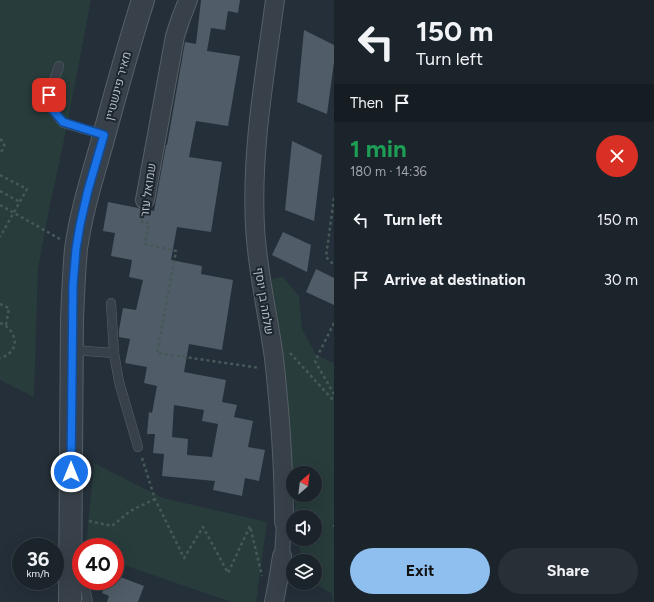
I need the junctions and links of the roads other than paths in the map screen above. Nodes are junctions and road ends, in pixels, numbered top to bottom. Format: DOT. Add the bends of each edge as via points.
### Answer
graph roads {
  1 [pos="143,0"];
  2 [pos="188,0"];
  3 [pos="275,0"];
  4 [pos="59,66"];
  5 [pos="104,135"];
  6 [pos="145,200"];
  7 [pos="111,303"];
  8 [pos="72,350"];
  9 [pos="114,353"];
  10 [pos="138,447"];
  11 [pos="284,522"];
  12 [pos="282,556"];
  13 [pos="86,590"];
  14 [pos="70,602"];
  15 [pos="88,602"];
  16 [pos="274,602"];
  1 -- 5 [label="street, מאיר פינשטיין"];
  2 -- 6 [label="street, שמואל עזר" via="175,36"];
  3 -- 11 [label="street, שלמה בן יוסף" via="256,136 254,190 258,262 275,370 284,488"];
  4 -- 5 [label="lane" via="49,95 52,109 63,122"];
  5 -- 8 [label="street, מאיר פינשטיין" via="88,190 76,249"];
  7 -- 9 [label="lane"];
  8 -- 9 [label="lane"];
  8 -- 14 [label="street, מאיר פינשטיין" via="70,518 74,557"];
  9 -- 10 [label="lane" via="119,382"];
  11 -- 12 [label="street, שלמה בן יוסף"];
  12 -- 16 [label="street, שלמה בן יוסף"];
  13 -- 15 [label="lane"];
}
